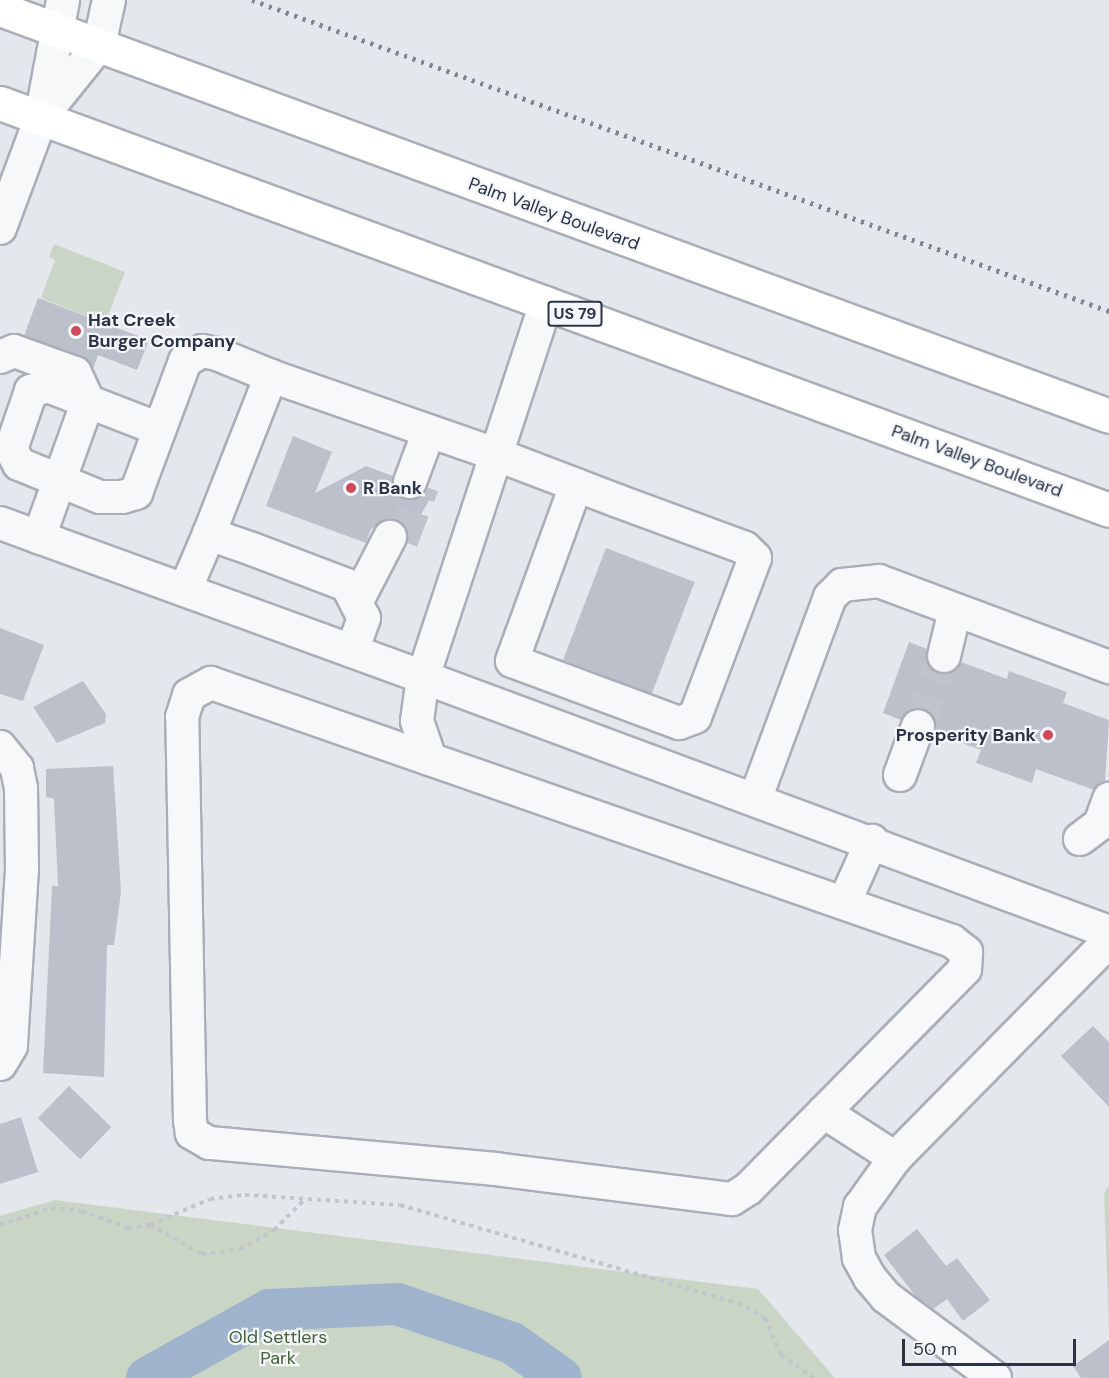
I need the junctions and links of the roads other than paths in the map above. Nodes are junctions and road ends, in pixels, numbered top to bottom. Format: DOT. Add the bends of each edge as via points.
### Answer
graph roads {
  1 [pos="109,0"];
  2 [pos="0,9"];
  3 [pos="58,14"];
  4 [pos="99,45"];
  5 [pos="0,103"];
  6 [pos="41,118"];
  7 [pos="0,228"];
  8 [pos="546,303"];
  9 [pos="0,357"];
  10 [pos="271,376"];
  11 [pos="88,401"];
  12 [pos="1109,416"];
  13 [pos="159,429"];
  14 [pos="435,434"];
  15 [pos="495,454"];
  16 [pos="10,468"];
  17 [pos="59,480"];
  18 [pos="417,484"];
  19 [pos="576,485"];
  20 [pos="1109,510"];
  21 [pos="0,523"];
  22 [pos="209,534"];
  23 [pos="39,537"];
  24 [pos="391,547"];
  25 [pos="185,590"];
  26 [pos="358,599"];
  27 [pos="955,610"];
  28 [pos="352,651"];
  29 [pos="944,656"];
  30 [pos="512,661"];
  31 [pos="1109,667"];
  32 [pos="423,677"];
  33 [pos="498,703"];
  34 [pos="918,726"];
  35 [pos="0,747"];
  36 [pos="429,755"];
  37 [pos="900,775"];
  38 [pos="756,797"];
  39 [pos="1109,800"];
  40 [pos="1080,839"];
  41 [pos="872,841"];
  42 [pos="845,901"];
  43 [pos="1109,932"];
  44 [pos="1109,941"];
  45 [pos="0,1064"];
  46 [pos="824,1112"];
  47 [pos="895,1158"];
  48 [pos="995,1378"];
  1 -- 4 [label="street"];
  2 -- 3 [label="highway, Palm Valley Boulevard"];
  3 -- 4 [label="highway, Palm Valley Boulevard"];
  3 -- 6 [label="street"];
  4 -- 6 [label="street"];
  4 -- 12 [label="highway, Palm Valley Boulevard"];
  5 -- 6 [label="highway, Palm Valley Boulevard / US 79"];
  6 -- 7 [label="street"];
  6 -- 8 [label="highway, Palm Valley Boulevard / US 79"];
  8 -- 15 [label="street"];
  8 -- 20 [label="highway, Palm Valley Boulevard / US 79"];
  9 -- 11 [label="street" via="14,351 75,374"];
  10 -- 13 [label="street" via="202,351 185,361"];
  10 -- 14 [label="street"];
  10 -- 22 [label="street"];
  11 -- 13 [label="street"];
  11 -- 16 [label="street" via="48,386 31,391 11,449"];
  11 -- 17 [label="street"];
  13 -- 17 [label="street" via="136,493 100,497"];
  14 -- 15 [label="street"];
  14 -- 18 [label="street"];
  15 -- 19 [label="street"];
  15 -- 32 [label="street"];
  16 -- 17 [label="street"];
  17 -- 23 [label="street"];
  19 -- 30 [label="street"];
  19 -- 30 [label="street" via="745,548 755,558 694,717 687,720 679,723"];
  21 -- 23 [label="street"];
  22 -- 25 [label="street"];
  22 -- 26 [label="street" via="346,585"];
  23 -- 25 [label="street"];
  24 -- 26 [label="street"];
  25 -- 28 [label="street"];
  26 -- 28 [label="street" via="364,618"];
  27 -- 29 [label="street"];
  27 -- 31 [label="street"];
  27 -- 38 [label="street" via="879,581 842,585 830,597"];
  28 -- 32 [label="street"];
  30 -- 33 [label="street"];
  32 -- 33 [label="street"];
  32 -- 36 [label="street" via="417,721"];
  33 -- 38 [label="street"];
  34 -- 37 [label="street"];
  35 -- 45 [label="street" via="17,768 21,788 22,869 11,1046"];
  36 -- 42 [label="street"];
  36 -- 46 [label="street" via="227,686 202,684 189,695 182,717 192,1133 209,1143 496,1169 732,1199"];
  38 -- 41 [label="street"];
  39 -- 40 [label="street" via="1100,824"];
  41 -- 42 [label="street"];
  41 -- 43 [label="street"];
  42 -- 46 [label="street" via="952,940 968,960 961,974"];
  44 -- 47 [label="street"];
  46 -- 47 [label="street"];
  47 -- 48 [label="street" via="860,1207 855,1230 859,1258 886,1297"];
}
